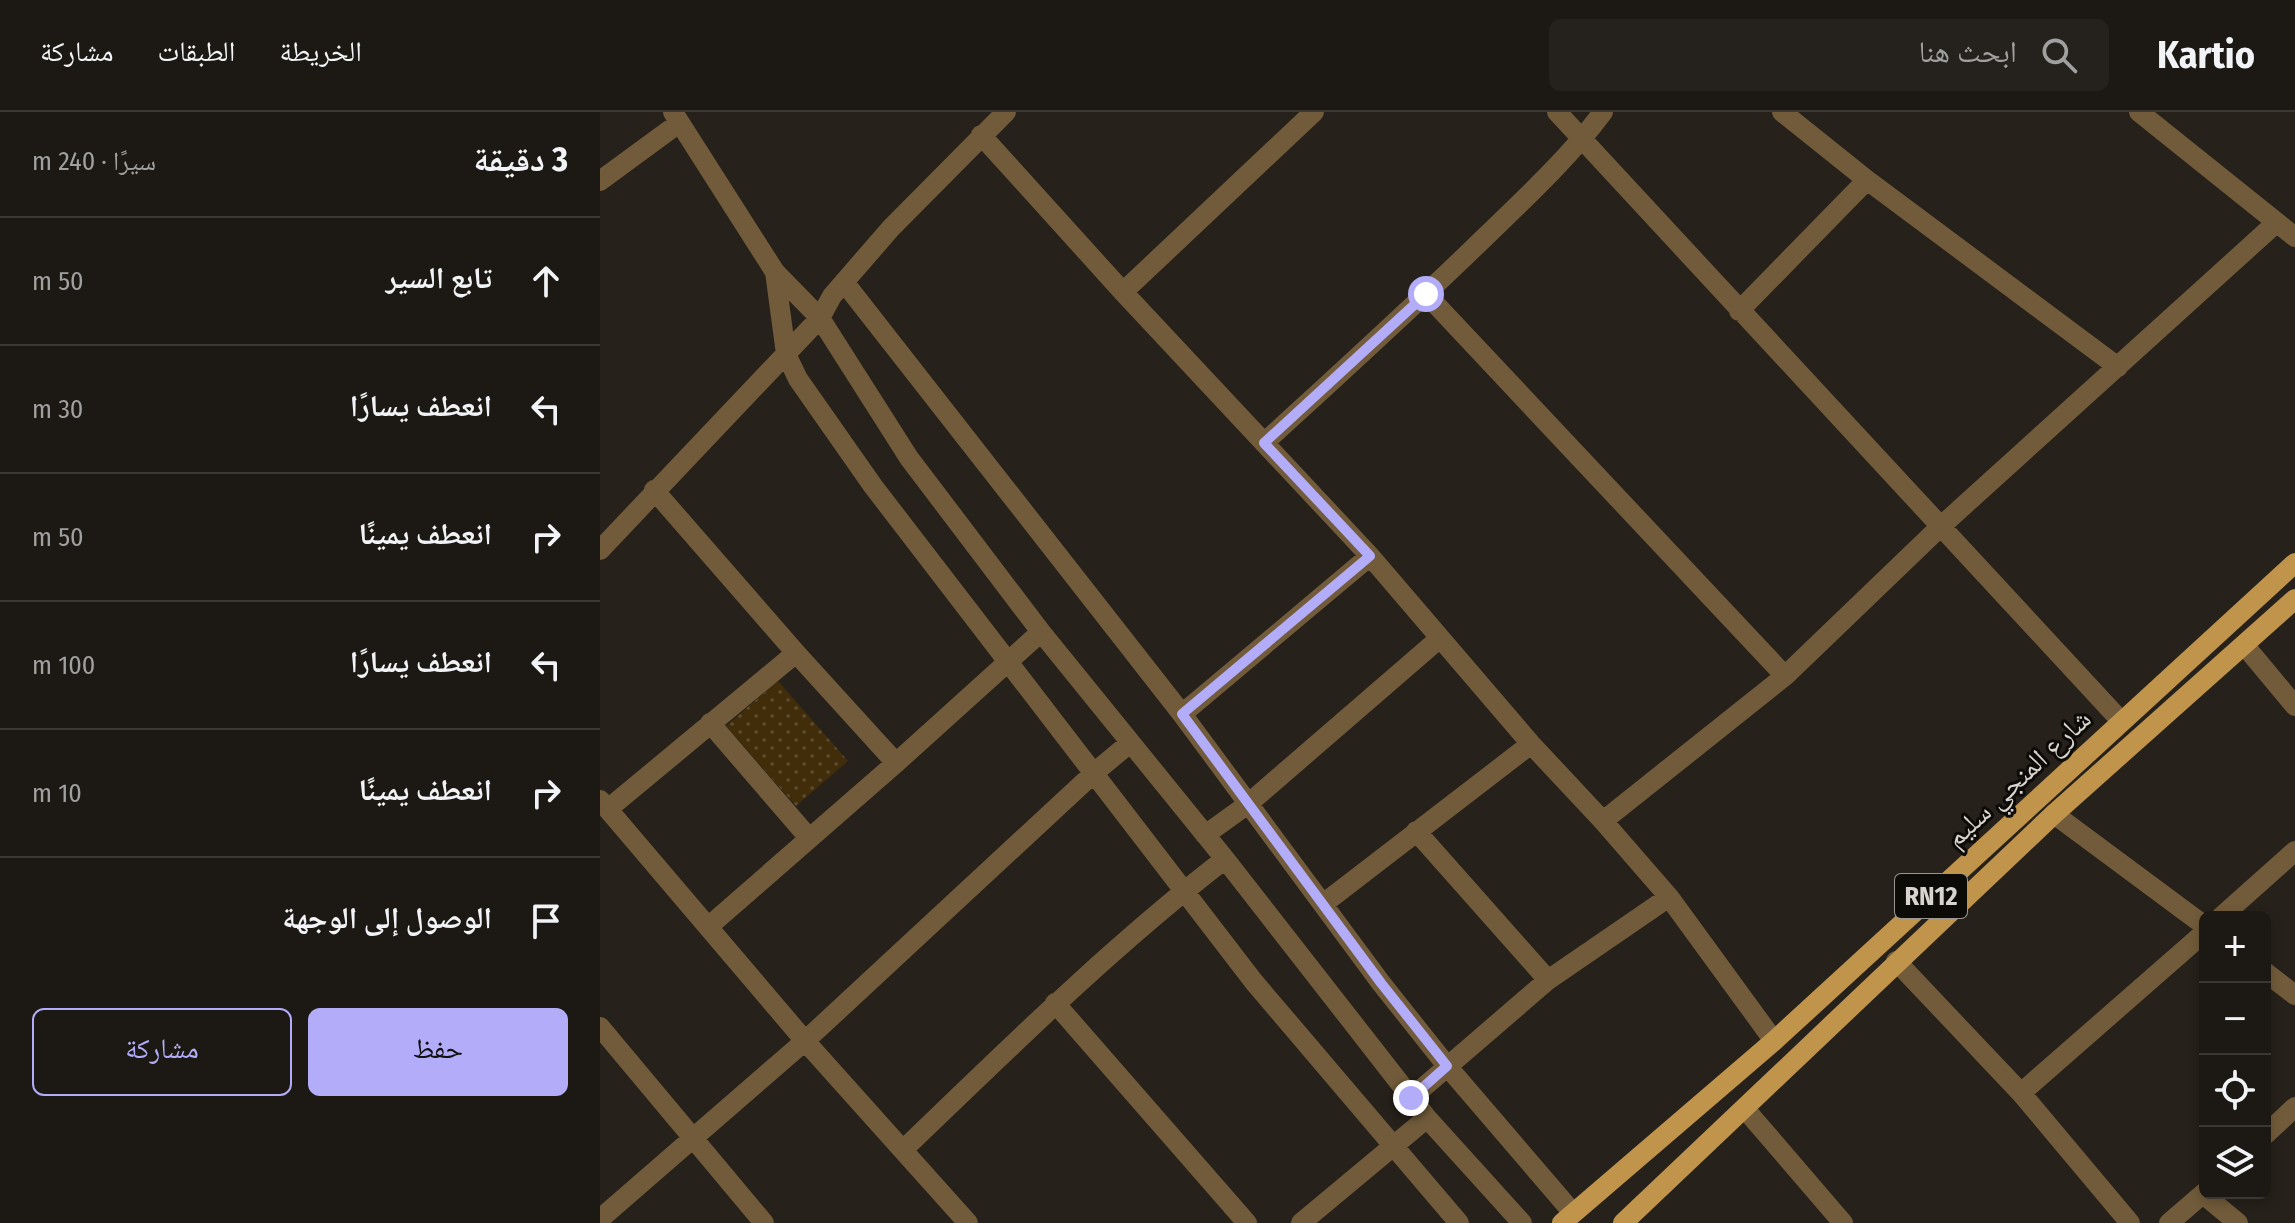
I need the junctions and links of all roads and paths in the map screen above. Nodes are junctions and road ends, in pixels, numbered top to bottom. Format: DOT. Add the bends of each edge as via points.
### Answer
graph roads {
  1 [pos="1006,112"];
  2 [pos="1314,112"];
  3 [pos="1557,112"];
  4 [pos="1603,112"];
  5 [pos="1782,112"];
  6 [pos="2139,112"];
  7 [pos="676,118"];
  8 [pos="981,135"];
  9 [pos="1582,141"];
  10 [pos="1867,180"];
  11 [pos="600,181"];
  12 [pos="2276,223"];
  13 [pos="2295,237"];
  14 [pos="775,272"];
  15 [pos="844,282"];
  16 [pos="1123,292"];
  17 [pos="1426,294"];
  18 [pos="1739,311"];
  19 [pos="820,318"];
  20 [pos="786,354"];
  21 [pos="2118,367"];
  22 [pos="1264,443"];
  23 [pos="654,490"];
  24 [pos="1939,528"];
  25 [pos="600,550"];
  26 [pos="1370,556"];
  27 [pos="2295,563"];
  28 [pos="2295,599"];
  29 [pos="1041,632"];
  30 [pos="1440,638"];
  31 [pos="2245,646"];
  32 [pos="796,653"];
  33 [pos="1007,663"];
  34 [pos="1785,676"];
  35 [pos="2295,706"];
  36 [pos="1182,714"];
  37 [pos="2121,721"];
  38 [pos="710,723"];
  39 [pos="1130,743"];
  40 [pos="1531,744"];
  41 [pos="896,763"];
  42 [pos="1095,772"];
  43 [pos="604,804"];
  44 [pos="1248,804"];
  45 [pos="2054,814"];
  46 [pos="1603,821"];
  47 [pos="1416,831"];
  48 [pos="1205,835"];
  49 [pos="809,838"];
  50 [pos="2295,851"];
  51 [pos="1225,859"];
  52 [pos="1184,890"];
  53 [pos="1669,897"];
  54 [pos="1323,904"];
  55 [pos="2228,911"];
  56 [pos="2199,924"];
  57 [pos="708,927"];
  58 [pos="2199,934"];
  59 [pos="1896,961"];
  60 [pos="2271,977"];
  61 [pos="1548,980"];
  62 [pos="2295,995"];
  63 [pos="1055,1003"];
  64 [pos="600,1027"];
  65 [pos="805,1041"];
  66 [pos="1774,1041"];
  67 [pos="1447,1066"];
  68 [pos="2021,1093"];
  69 [pos="1411,1098"];
  70 [pos="2295,1107"];
  71 [pos="1745,1109"];
  72 [pos="1427,1118"];
  73 [pos="2271,1129"];
  74 [pos="692,1140"];
  75 [pos="1393,1145"];
  76 [pos="903,1150"];
  77 [pos="2199,1197"];
  78 [pos="2211,1199"];
  79 [pos="1568,1218"];
  80 [pos="600,1219"];
  81 [pos="764,1223"];
  82 [pos="968,1223"];
  83 [pos="1247,1223"];
  84 [pos="1301,1223"];
  85 [pos="1459,1223"];
  86 [pos="1522,1223"];
  87 [pos="1623,1223"];
  88 [pos="1843,1223"];
  89 [pos="2130,1223"];
  90 [pos="2169,1223"];
  91 [pos="2238,1223"];
  1 -- 8 [label="street"];
  2 -- 16 [label="street"];
  3 -- 9 [label="street"];
  4 -- 9 [label="street"];
  5 -- 10 [label="street"];
  6 -- 12 [label="street"];
  7 -- 11 [label="street"];
  7 -- 14 [label="street"];
  8 -- 15 [label="street"];
  8 -- 16 [label="street"];
  9 -- 17 [label="street"];
  9 -- 18 [label="street"];
  10 -- 18 [label="street"];
  10 -- 21 [label="street"];
  12 -- 13 [label="street"];
  12 -- 21 [label="street"];
  14 -- 19 [label="street"];
  14 -- 20 [label="street"];
  15 -- 19 [label="street"];
  15 -- 36 [label="street"];
  16 -- 22 [label="street"];
  17 -- 22 [label="street"];
  17 -- 34 [label="street"];
  18 -- 24 [label="street"];
  19 -- 20 [label="street"];
  19 -- 29 [label="street" via="909,458"];
  20 -- 23 [label="street"];
  20 -- 33 [label="street" via="873,486"];
  21 -- 24 [label="street"];
  22 -- 26 [label="street"];
  23 -- 25 [label="street"];
  23 -- 32 [label="street"];
  24 -- 34 [label="street"];
  24 -- 37 [label="street"];
  26 -- 30 [label="street"];
  26 -- 36 [label="street"];
  27 -- 37 [label="main road, شارع المنجي سليم / RN12"];
  28 -- 31 [label="main road, شارع المنجي سليم / RN12"];
  29 -- 33 [label="street"];
  29 -- 39 [label="street"];
  30 -- 40 [label="street"];
  30 -- 44 [label="street"];
  31 -- 35 [label="street"];
  31 -- 45 [label="main road, شارع المنجي سليم / RN12"];
  32 -- 38 [label="street"];
  32 -- 41 [label="street"];
  33 -- 41 [label="street"];
  33 -- 42 [label="street"];
  34 -- 46 [label="street"];
  36 -- 44 [label="street"];
  37 -- 66 [label="main road, شارع المنجي سليم / RN12"];
  38 -- 43 [label="street"];
  38 -- 49 [label="street"];
  39 -- 42 [label="street"];
  39 -- 48 [label="street"];
  40 -- 46 [label="street"];
  40 -- 47 [label="street"];
  41 -- 49 [label="street"];
  42 -- 52 [label="street"];
  42 -- 65 [label="street"];
  43 -- 57 [label="street"];
  44 -- 48 [label="street"];
  44 -- 54 [label="street"];
  45 -- 56 [label="street"];
  45 -- 59 [label="main road, شارع المنجي سليم / RN12"];
  46 -- 53 [label="street"];
  47 -- 54 [label="street"];
  47 -- 61 [label="street"];
  48 -- 51 [label="street"];
  49 -- 57 [label="street"];
  50 -- 55 [label="street"];
  51 -- 52 [label="street"];
  51 -- 69 [label="street"];
  52 -- 63 [label="street"];
  52 -- 75 [label="street" via="1254,982"];
  53 -- 61 [label="street"];
  53 -- 66 [label="street"];
  54 -- 67 [label="street"];
  57 -- 65 [label="street"];
  58 -- 68 [label="street"];
  59 -- 68 [label="street"];
  59 -- 71 [label="main road, شارع المنجي سليم / RN12"];
  60 -- 62 [label="street"];
  61 -- 67 [label="street"];
  63 -- 76 [label="street"];
  63 -- 83 [label="street"];
  64 -- 74 [label="street"];
  65 -- 74 [label="street"];
  65 -- 76 [label="street"];
  66 -- 79 [label="main road, شارع المنجي سليم / RN12"];
  67 -- 69 [label="street"];
  67 -- 79 [label="street"];
  68 -- 89 [label="street"];
  69 -- 72 [label="street"];
  70 -- 73 [label="street"];
  71 -- 87 [label="main road, شارع المنجي سليم / RN12"];
  71 -- 88 [label="street"];
  72 -- 75 [label="street"];
  72 -- 86 [label="street"];
  74 -- 80 [label="street"];
  74 -- 81 [label="street"];
  75 -- 84 [label="street"];
  75 -- 85 [label="street"];
  76 -- 82 [label="street"];
  77 -- 90 [label="street"];
  78 -- 91 [label="street"];
}
